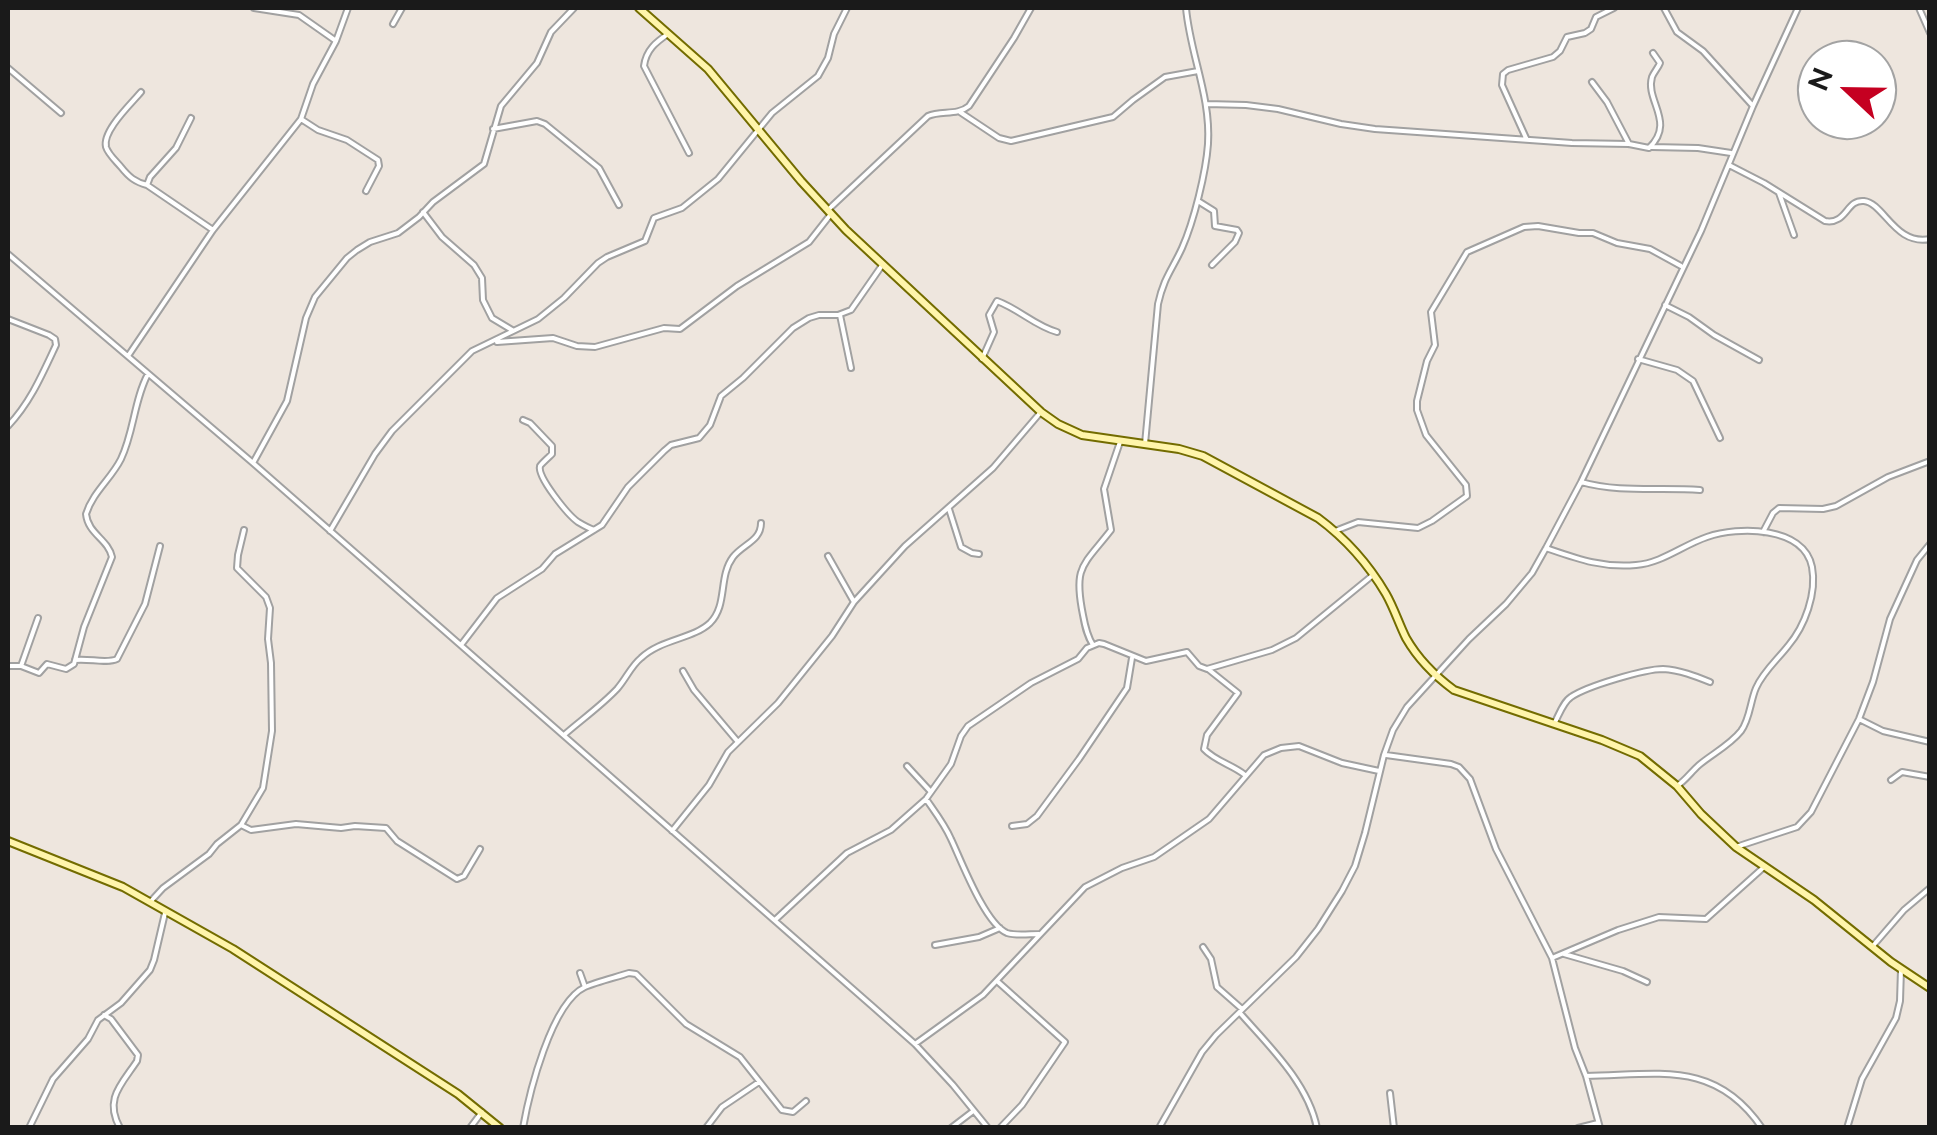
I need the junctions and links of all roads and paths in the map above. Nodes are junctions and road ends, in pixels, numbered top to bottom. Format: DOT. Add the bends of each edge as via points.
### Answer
graph roads {
  1 [pos="254,8"];
  2 [pos="348,8"];
  3 [pos="402,8"];
  4 [pos="574,8"];
  5 [pos="639,8"];
  6 [pos="846,8"];
  7 [pos="1032,8"];
  8 [pos="1186,8"];
  9 [pos="1614,8"];
  10 [pos="1664,8"];
  11 [pos="1798,8"];
  12 [pos="1920,8"];
  13 [pos="393,24"];
  14 [pos="1930,33"];
  15 [pos="668,34"];
  16 [pos="336,41"];
  17 [pos="1654,53"];
  18 [pos="8,68"];
  19 [pos="1198,71"];
  20 [pos="1592,82"];
  21 [pos="141,92"];
  22 [pos="1207,104"];
  23 [pos="1753,106"];
  24 [pos="960,112"];
  25 [pos="61,114"];
  26 [pos="191,118"];
  27 [pos="301,119"];
  28 [pos="493,129"];
  29 [pos="758,129"];
  30 [pos="1526,138"];
  31 [pos="1629,144"];
  32 [pos="1652,147"];
  33 [pos="689,153"];
  34 [pos="1734,154"];
  35 [pos="1729,165"];
  36 [pos="148,185"];
  37 [pos="366,191"];
  38 [pos="1779,193"];
  39 [pos="1196,200"];
  40 [pos="619,204"];
  41 [pos="423,212"];
  42 [pos="829,212"];
  43 [pos="213,230"];
  44 [pos="1794,235"];
  45 [pos="1930,239"];
  46 [pos="8,254"];
  47 [pos="883,264"];
  48 [pos="1212,265"];
  49 [pos="1684,267"];
  50 [pos="1665,305"];
  51 [pos="840,315"];
  52 [pos="8,319"];
  53 [pos="512,330"];
  54 [pos="1057,332"];
  55 [pos="492,342"];
  56 [pos="128,356"];
  57 [pos="982,359"];
  58 [pos="1638,359"];
  59 [pos="1759,360"];
  60 [pos="851,368"];
  61 [pos="148,374"];
  62 [pos="1041,412"];
  63 [pos="523,420"];
  64 [pos="8,426"];
  65 [pos="1720,438"];
  66 [pos="1121,440"];
  67 [pos="1146,444"];
  68 [pos="1930,460"];
  69 [pos="254,463"];
  70 [pos="1581,482"];
  71 [pos="1700,490"];
  72 [pos="948,508"];
  73 [pos="761,523"];
  74 [pos="244,530"];
  75 [pos="594,530"];
  76 [pos="1335,530"];
  77 [pos="330,531"];
  78 [pos="1763,532"];
  79 [pos="1930,544"];
  80 [pos="160,546"];
  81 [pos="1546,548"];
  82 [pos="979,554"];
  83 [pos="828,556"];
  84 [pos="1374,574"];
  85 [pos="854,602"];
  86 [pos="38,618"];
  87 [pos="461,644"];
  88 [pos="1093,645"];
  89 [pos="1132,657"];
  90 [pos="75,660"];
  91 [pos="8,666"];
  92 [pos="21,666"];
  93 [pos="1207,668"];
  94 [pos="683,672"];
  95 [pos="1436,676"];
  96 [pos="1710,682"];
  97 [pos="1859,720"];
  98 [pos="1554,724"];
  99 [pos="564,736"];
  100 [pos="738,742"];
  101 [pos="1930,742"];
  102 [pos="1384,754"];
  103 [pos="907,766"];
  104 [pos="1379,771"];
  105 [pos="1245,775"];
  106 [pos="1930,777"];
  107 [pos="1892,780"];
  108 [pos="1677,786"];
  109 [pos="932,792"];
  110 [pos="926,799"];
  111 [pos="241,825"];
  112 [pos="1012,826"];
  113 [pos="672,831"];
  114 [pos="8,841"];
  115 [pos="1736,847"];
  116 [pos="480,850"];
  117 [pos="1765,867"];
  118 [pos="1930,888"];
  119 [pos="151,901"];
  120 [pos="166,910"];
  121 [pos="776,920"];
  122 [pos="1000,928"];
  123 [pos="1039,934"];
  124 [pos="935,946"];
  125 [pos="1203,947"];
  126 [pos="1872,947"];
  127 [pos="1564,954"];
  128 [pos="1552,958"];
  129 [pos="1901,969"];
  130 [pos="580,973"];
  131 [pos="997,980"];
  132 [pos="1647,982"];
  133 [pos="585,987"];
  134 [pos="1930,988"];
  135 [pos="1241,1011"];
  136 [pos="104,1014"];
  137 [pos="914,1044"];
  138 [pos="1586,1076"];
  139 [pos="760,1081"];
  140 [pos="1390,1092"];
  141 [pos="806,1101"];
  142 [pos="973,1111"];
  143 [pos="482,1112"];
  144 [pos="1599,1125"];
  145 [pos="29,1128"];
  146 [pos="120,1128"];
  147 [pos="470,1128"];
  148 [pos="500,1128"];
  149 [pos="523,1128"];
  150 [pos="706,1128"];
  151 [pos="951,1128"];
  152 [pos="988,1128"];
  153 [pos="1000,1128"];
  154 [pos="1158,1128"];
  155 [pos="1317,1128"];
  156 [pos="1394,1128"];
  157 [pos="1578,1128"];
  158 [pos="1762,1128"];
  159 [pos="1846,1128"];
  1 -- 16 [label="street" via="299,14"];
  2 -- 16 [label="street"];
  3 -- 13 [label="street"];
  4 -- 28 [label="street" via="551,32"];
  5 -- 15 [label="main road"];
  6 -- 29 [label="street" via="818,76"];
  7 -- 24 [label="street"];
  8 -- 19 [label="street"];
  9 -- 30 [label="street" via="1585,33 1568,37 1553,57 1503,74"];
  10 -- 23 [label="street" via="1677,32 1704,51"];
  11 -- 23 [label="street"];
  12 -- 14 [label="street"];
  15 -- 29 [label="main road" via="708,68"];
  15 -- 33 [label="street" via="647,53 644,66"];
  16 -- 27 [label="street"];
  17 -- 32 [label="street" via="1660,63 1652,80 1660,128"];
  18 -- 25 [label="street"];
  19 -- 22 [label="street"];
  19 -- 24 [label="street" via="1165,77 1113,118 1011,141"];
  20 -- 31 [label="street"];
  21 -- 36 [label="street" via="106,143 122,170"];
  22 -- 30 [label="street" via="1375,129"];
  22 -- 39 [label="street" via="1206,162"];
  23 -- 34 [label="street"];
  24 -- 42 [label="street" via="928,116"];
  26 -- 36 [label="street"];
  27 -- 37 [label="street" via="378,160"];
  27 -- 43 [label="street"];
  28 -- 40 [label="street" via="541,122 590,158"];
  28 -- 41 [label="street" via="484,164"];
  29 -- 42 [label="main road"];
  29 -- 53 [label="street" via="718,179 682,208 654,218 645,241 598,263 554,307"];
  30 -- 31 [label="street"];
  31 -- 32 [label="street"];
  32 -- 34 [label="street"];
  34 -- 35 [label="street"];
  35 -- 38 [label="street"];
  35 -- 49 [label="street"];
  36 -- 43 [label="street"];
  38 -- 44 [label="street"];
  38 -- 45 [label="street" via="1832,223 1864,200 1896,230"];
  39 -- 48 [label="street" via="1214,211 1214,226 1239,233"];
  39 -- 67 [label="street" via="1158,304"];
  41 -- 53 [label="street" via="474,265 492,318"];
  41 -- 69 [label="street" via="398,233 357,250 315,297 287,401"];
  42 -- 47 [label="main road"];
  42 -- 55 [label="street" via="810,242 680,329 595,348 553,338"];
  43 -- 56 [label="street"];
  46 -- 56 [label="street"];
  47 -- 51 [label="street" via="859,301"];
  47 -- 57 [label="main road"];
  49 -- 50 [label="street"];
  49 -- 76 [label="street" via="1650,249 1538,226 1467,252 1432,312 1435,344 1416,410 1467,496 1418,528 1358,522"];
  50 -- 58 [label="street"];
  50 -- 59 [label="street"];
  51 -- 60 [label="street"];
  51 -- 75 [label="street" via="819,315 793,328 721,396 704,433 664,451"];
  52 -- 64 [label="street" via="50,335 56,345"];
  53 -- 55 [label="street"];
  54 -- 57 [label="street" via="998,300 988,315 994,332"];
  55 -- 77 [label="street" via="472,351 392,432"];
  56 -- 61 [label="street"];
  57 -- 62 [label="main road"];
  58 -- 65 [label="street" via="1693,380"];
  58 -- 70 [label="street"];
  61 -- 69 [label="street"];
  61 -- 90 [label="street" via="123,454 86,514 112,557"];
  62 -- 66 [label="main road" via="1082,435"];
  62 -- 72 [label="street"];
  63 -- 75 [label="street" via="552,446 542,477 566,511"];
  66 -- 67 [label="main road"];
  66 -- 88 [label="street" via="1104,489 1110,530 1079,578"];
  67 -- 76 [label="main road" via="1213,460"];
  68 -- 78 [label="street" via="1836,506 1780,508"];
  69 -- 77 [label="street"];
  70 -- 71 [label="street"];
  70 -- 81 [label="street"];
  72 -- 82 [label="street" via="961,547"];
  72 -- 85 [label="street"];
  73 -- 99 [label="street" via="758,536 731,560 720,610 709,624 640,658"];
  74 -- 111 [label="street" via="237,568 270,608 272,730 262,788"];
  75 -- 87 [label="street" via="497,598"];
  76 -- 84 [label="main road"];
  77 -- 87 [label="street"];
  78 -- 81 [label="street" via="1709,536 1636,565 1594,564"];
  78 -- 108 [label="street" via="1796,542 1812,563 1806,612 1756,686 1742,730"];
  79 -- 97 [label="street" via="1890,619"];
  80 -- 90 [label="street" via="145,604 118,659"];
  81 -- 95 [label="street" via="1532,574"];
  83 -- 85 [label="street"];
  84 -- 93 [label="street" via="1296,638"];
  84 -- 95 [label="main road" via="1405,636"];
  85 -- 100 [label="street" via="792,687"];
  86 -- 92 [label="street"];
  87 -- 99 [label="street"];
  88 -- 89 [label="street"];
  88 -- 109 [label="street" via="968,726"];
  89 -- 93 [label="street" via="1146,661 1187,652"];
  89 -- 112 [label="street" via="1128,688 1070,772 1032,821"];
  90 -- 92 [label="street" via="66,669 45,664 39,673"];
  91 -- 92 [label="street"];
  93 -- 105 [label="street" via="1238,694 1206,735 1204,749"];
  94 -- 100 [label="street"];
  95 -- 98 [label="main road" via="1454,690"];
  95 -- 102 [label="street" via="1407,707"];
  96 -- 98 [label="street" via="1676,671 1644,672 1571,697"];
  97 -- 101 [label="street"];
  97 -- 115 [label="street" via="1804,822"];
  98 -- 108 [label="main road" via="1640,756"];
  99 -- 113 [label="street"];
  100 -- 113 [label="street"];
  102 -- 104 [label="street"];
  102 -- 128 [label="street" via="1466,772 1496,849"];
  103 -- 109 [label="street"];
  104 -- 105 [label="street" via="1292,746 1264,755"];
  104 -- 135 [label="street" via="1360,850 1342,891 1296,956"];
  105 -- 123 [label="street" via="1208,820 1154,856 1086,887"];
  106 -- 107 [label="street" via="1902,772"];
  108 -- 115 [label="main road"];
  109 -- 110 [label="street"];
  110 -- 121 [label="street" via="892,830 840,859"];
  110 -- 122 [label="street"];
  111 -- 116 [label="street" via="386,828 457,879"];
  111 -- 119 [label="street"];
  113 -- 121 [label="street"];
  114 -- 119 [label="main road"];
  115 -- 117 [label="main road"];
  117 -- 126 [label="main road"];
  117 -- 127 [label="street" via="1706,919 1659,917"];
  118 -- 126 [label="street"];
  119 -- 120 [label="main road"];
  120 -- 136 [label="street" via="150,970"];
  120 -- 143 [label="main road"];
  121 -- 137 [label="street"];
  122 -- 123 [label="street"];
  122 -- 124 [label="street"];
  123 -- 131 [label="street"];
  125 -- 135 [label="street" via="1218,986"];
  126 -- 129 [label="main road"];
  127 -- 128 [label="street"];
  127 -- 132 [label="street"];
  128 -- 138 [label="street"];
  129 -- 134 [label="main road"];
  129 -- 159 [label="street" via="1896,1018 1862,1078"];
  130 -- 133 [label="street"];
  131 -- 137 [label="street"];
  131 -- 153 [label="street" via="1065,1042"];
  133 -- 139 [label="street" via="633,972 686,1024 740,1057"];
  133 -- 149 [label="street" via="551,1034 528,1093"];
  135 -- 154 [label="street" via="1202,1052"];
  135 -- 155 [label="street" via="1290,1073 1314,1110"];
  136 -- 145 [label="street" via="53,1079"];
  136 -- 146 [label="street" via="138,1055 112,1102"];
  137 -- 142 [label="street"];
  138 -- 144 [label="street"];
  138 -- 158 [label="street" via="1703,1080 1732,1094"];
  139 -- 141 [label="street" via="787,1112"];
  139 -- 150 [label="street" via="722,1107"];
  140 -- 156 [label="street"];
  142 -- 151 [label="street"];
  142 -- 152 [label="street"];
  143 -- 147 [label="street"];
  143 -- 148 [label="main road"];
  144 -- 157 [label="street"];
}
